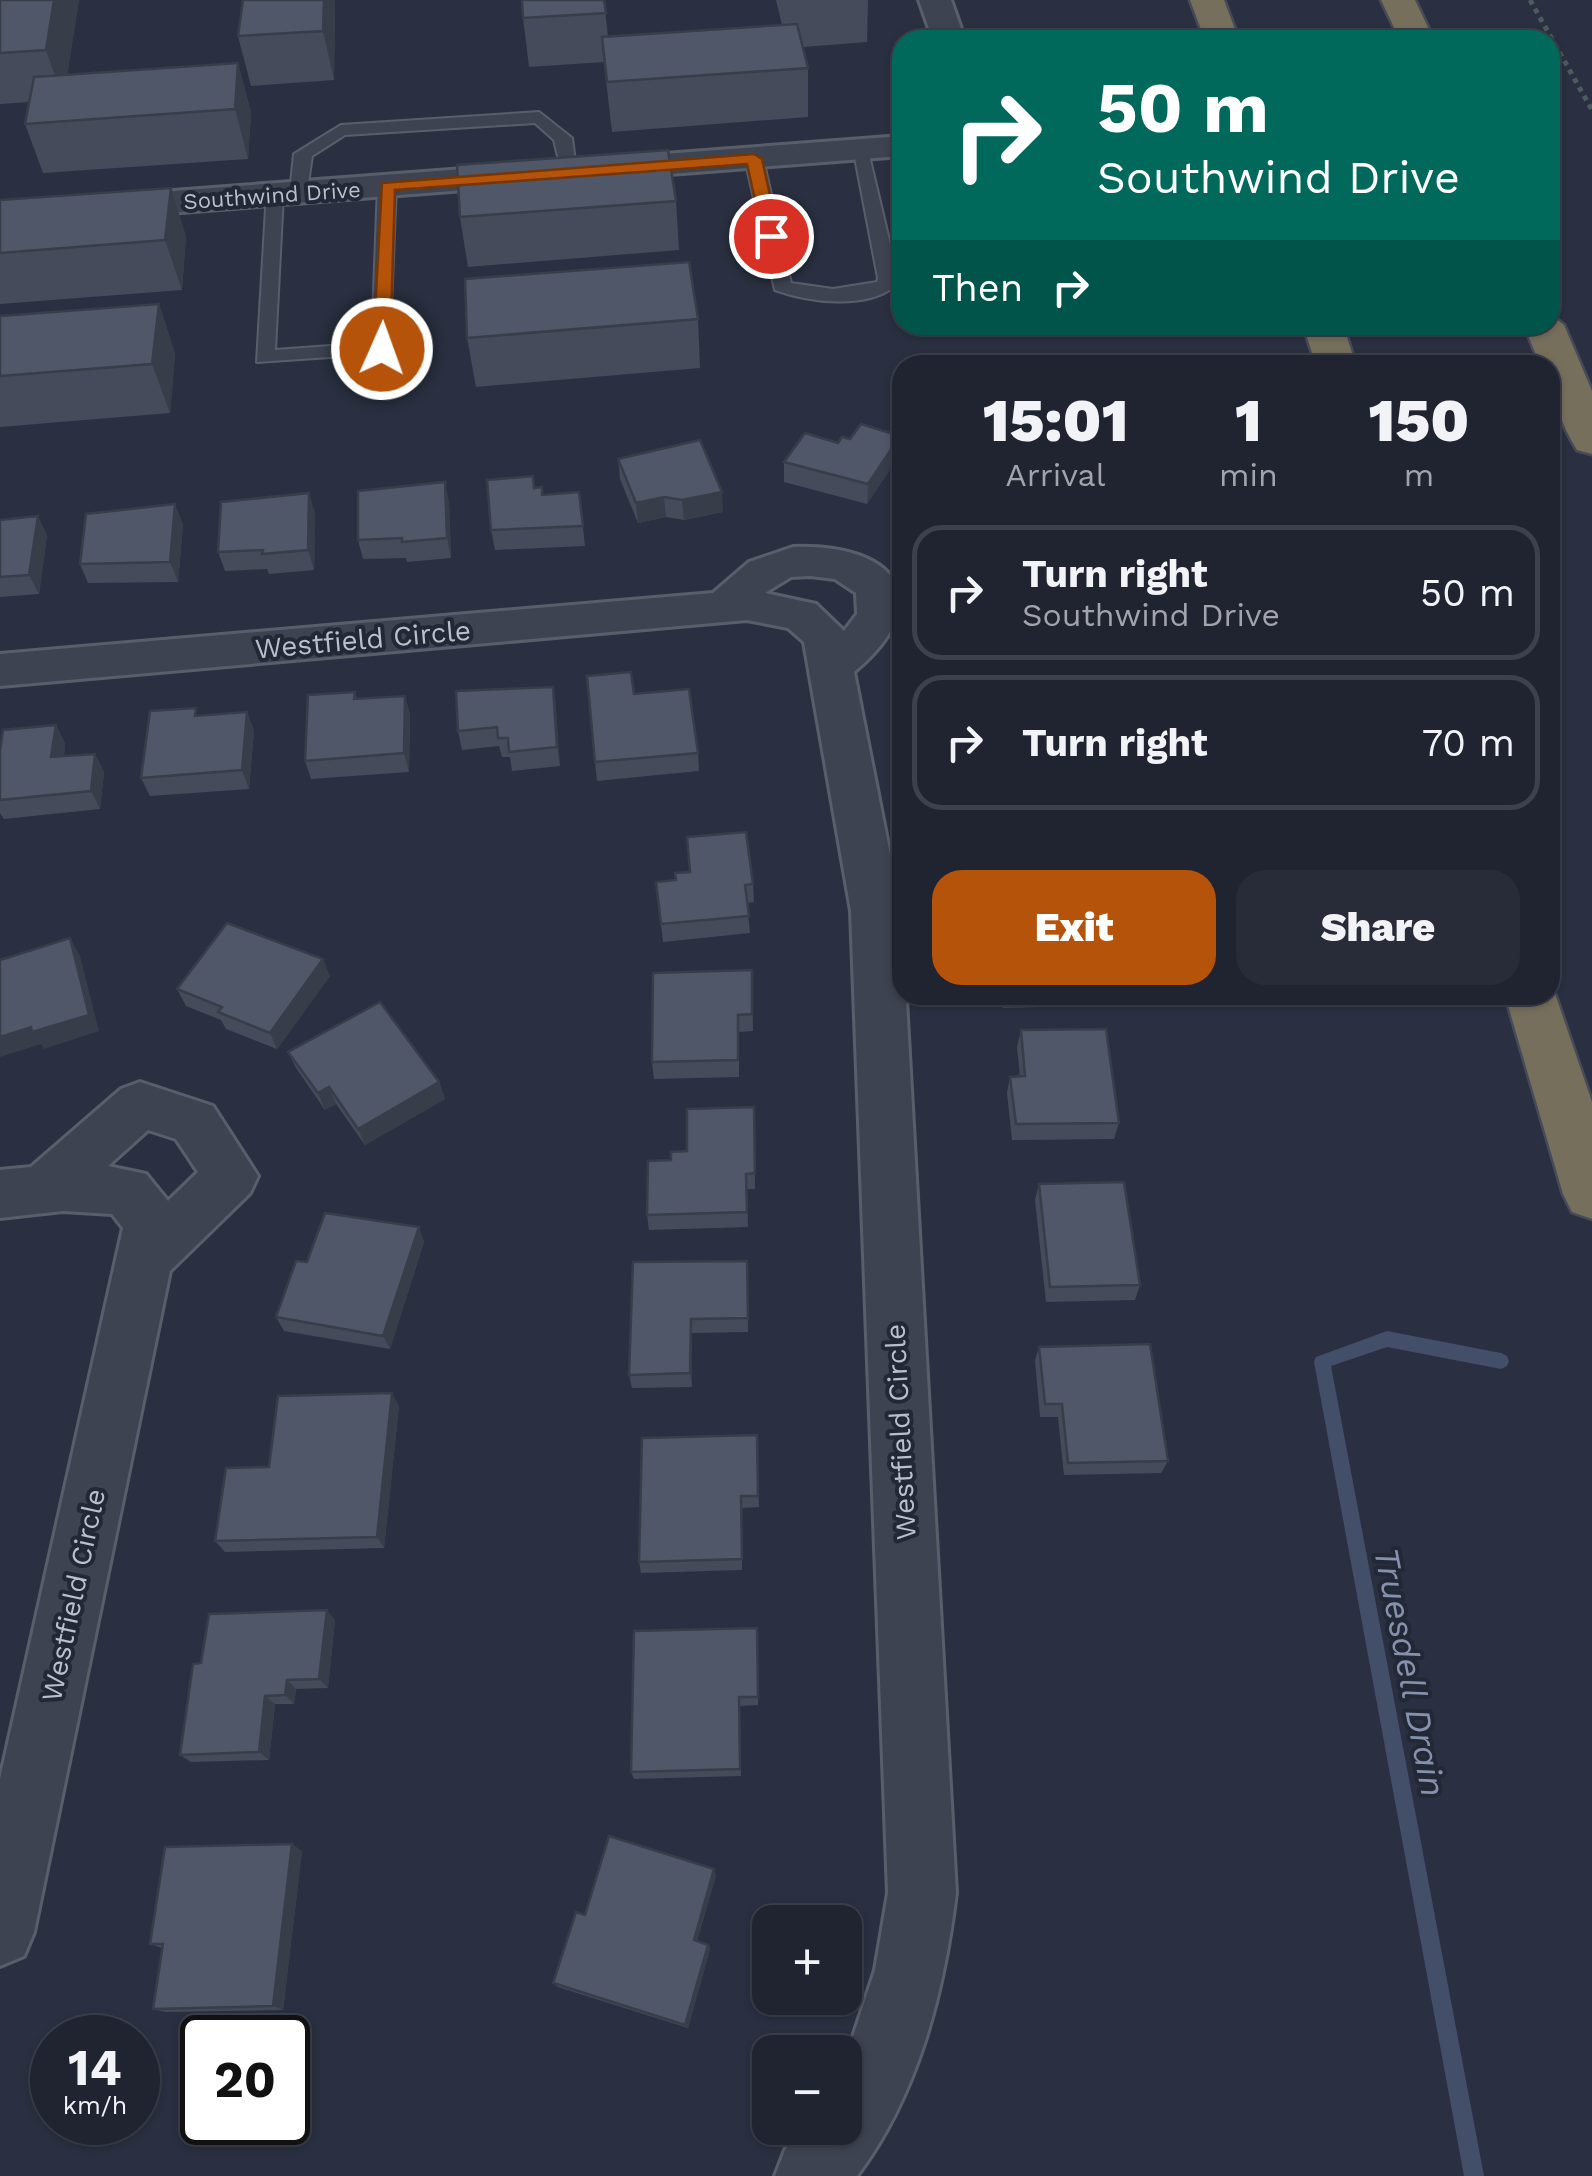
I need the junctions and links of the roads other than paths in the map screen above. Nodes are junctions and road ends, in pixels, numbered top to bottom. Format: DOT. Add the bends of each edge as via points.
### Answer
graph roads {
  1 [pos="936,0"];
  2 [pos="1207,0"];
  3 [pos="1398,0"];
  4 [pos="946,30"];
  5 [pos="1218,30"];
  6 [pos="1412,30"];
  7 [pos="892,147"];
  8 [pos="858,151"];
  9 [pos="754,159"];
  10 [pos="570,172"];
  11 [pos="387,186"];
  12 [pos="286,194"];
  13 [pos="0,216"];
  14 [pos="1560,363"];
  15 [pos="1592,440"];
  16 [pos="0,670"];
  17 [pos="1535,1005"];
  18 [pos="21,1192"];
  19 [pos="1592,1194"];
  20 [pos="145,1258"];
  21 [pos="0,1932"];
  22 [pos="811,2176"];
  1 -- 4 [label="street"];
  2 -- 5 [label="highway"];
  3 -- 6 [label="highway"];
  7 -- 8 [label="street, Southwind Drive"];
  8 -- 9 [label="street, Southwind Drive"];
  8 -- 9 [label="lane" via="888,278 884,286 863,292 821,296 782,286"];
  9 -- 10 [label="street, Southwind Drive"];
  10 -- 11 [label="street, Southwind Drive"];
  10 -- 12 [label="lane" via="563,138 539,117 341,130 303,154"];
  11 -- 12 [label="street, Southwind Drive"];
  11 -- 12 [label="lane" via="382,349 264,357"];
  12 -- 13 [label="street, Southwind Drive"];
  14 -- 15 [label="highway"];
  16 -- 22 [label="street, Westfield Circle" via="766,605 801,615 824,636 876,911 922,1893 914,1965 886,2056 856,2115"];
  17 -- 19 [label="highway"];
  18 -- 20 [label="street, Westfield Circle" via="126,1191 152,1223"];
  18 -- 20 [label="street, Westfield Circle" via="140,1105 194,1122 231,1176"];
  20 -- 21 [label="street, Westfield Circle"];
}
